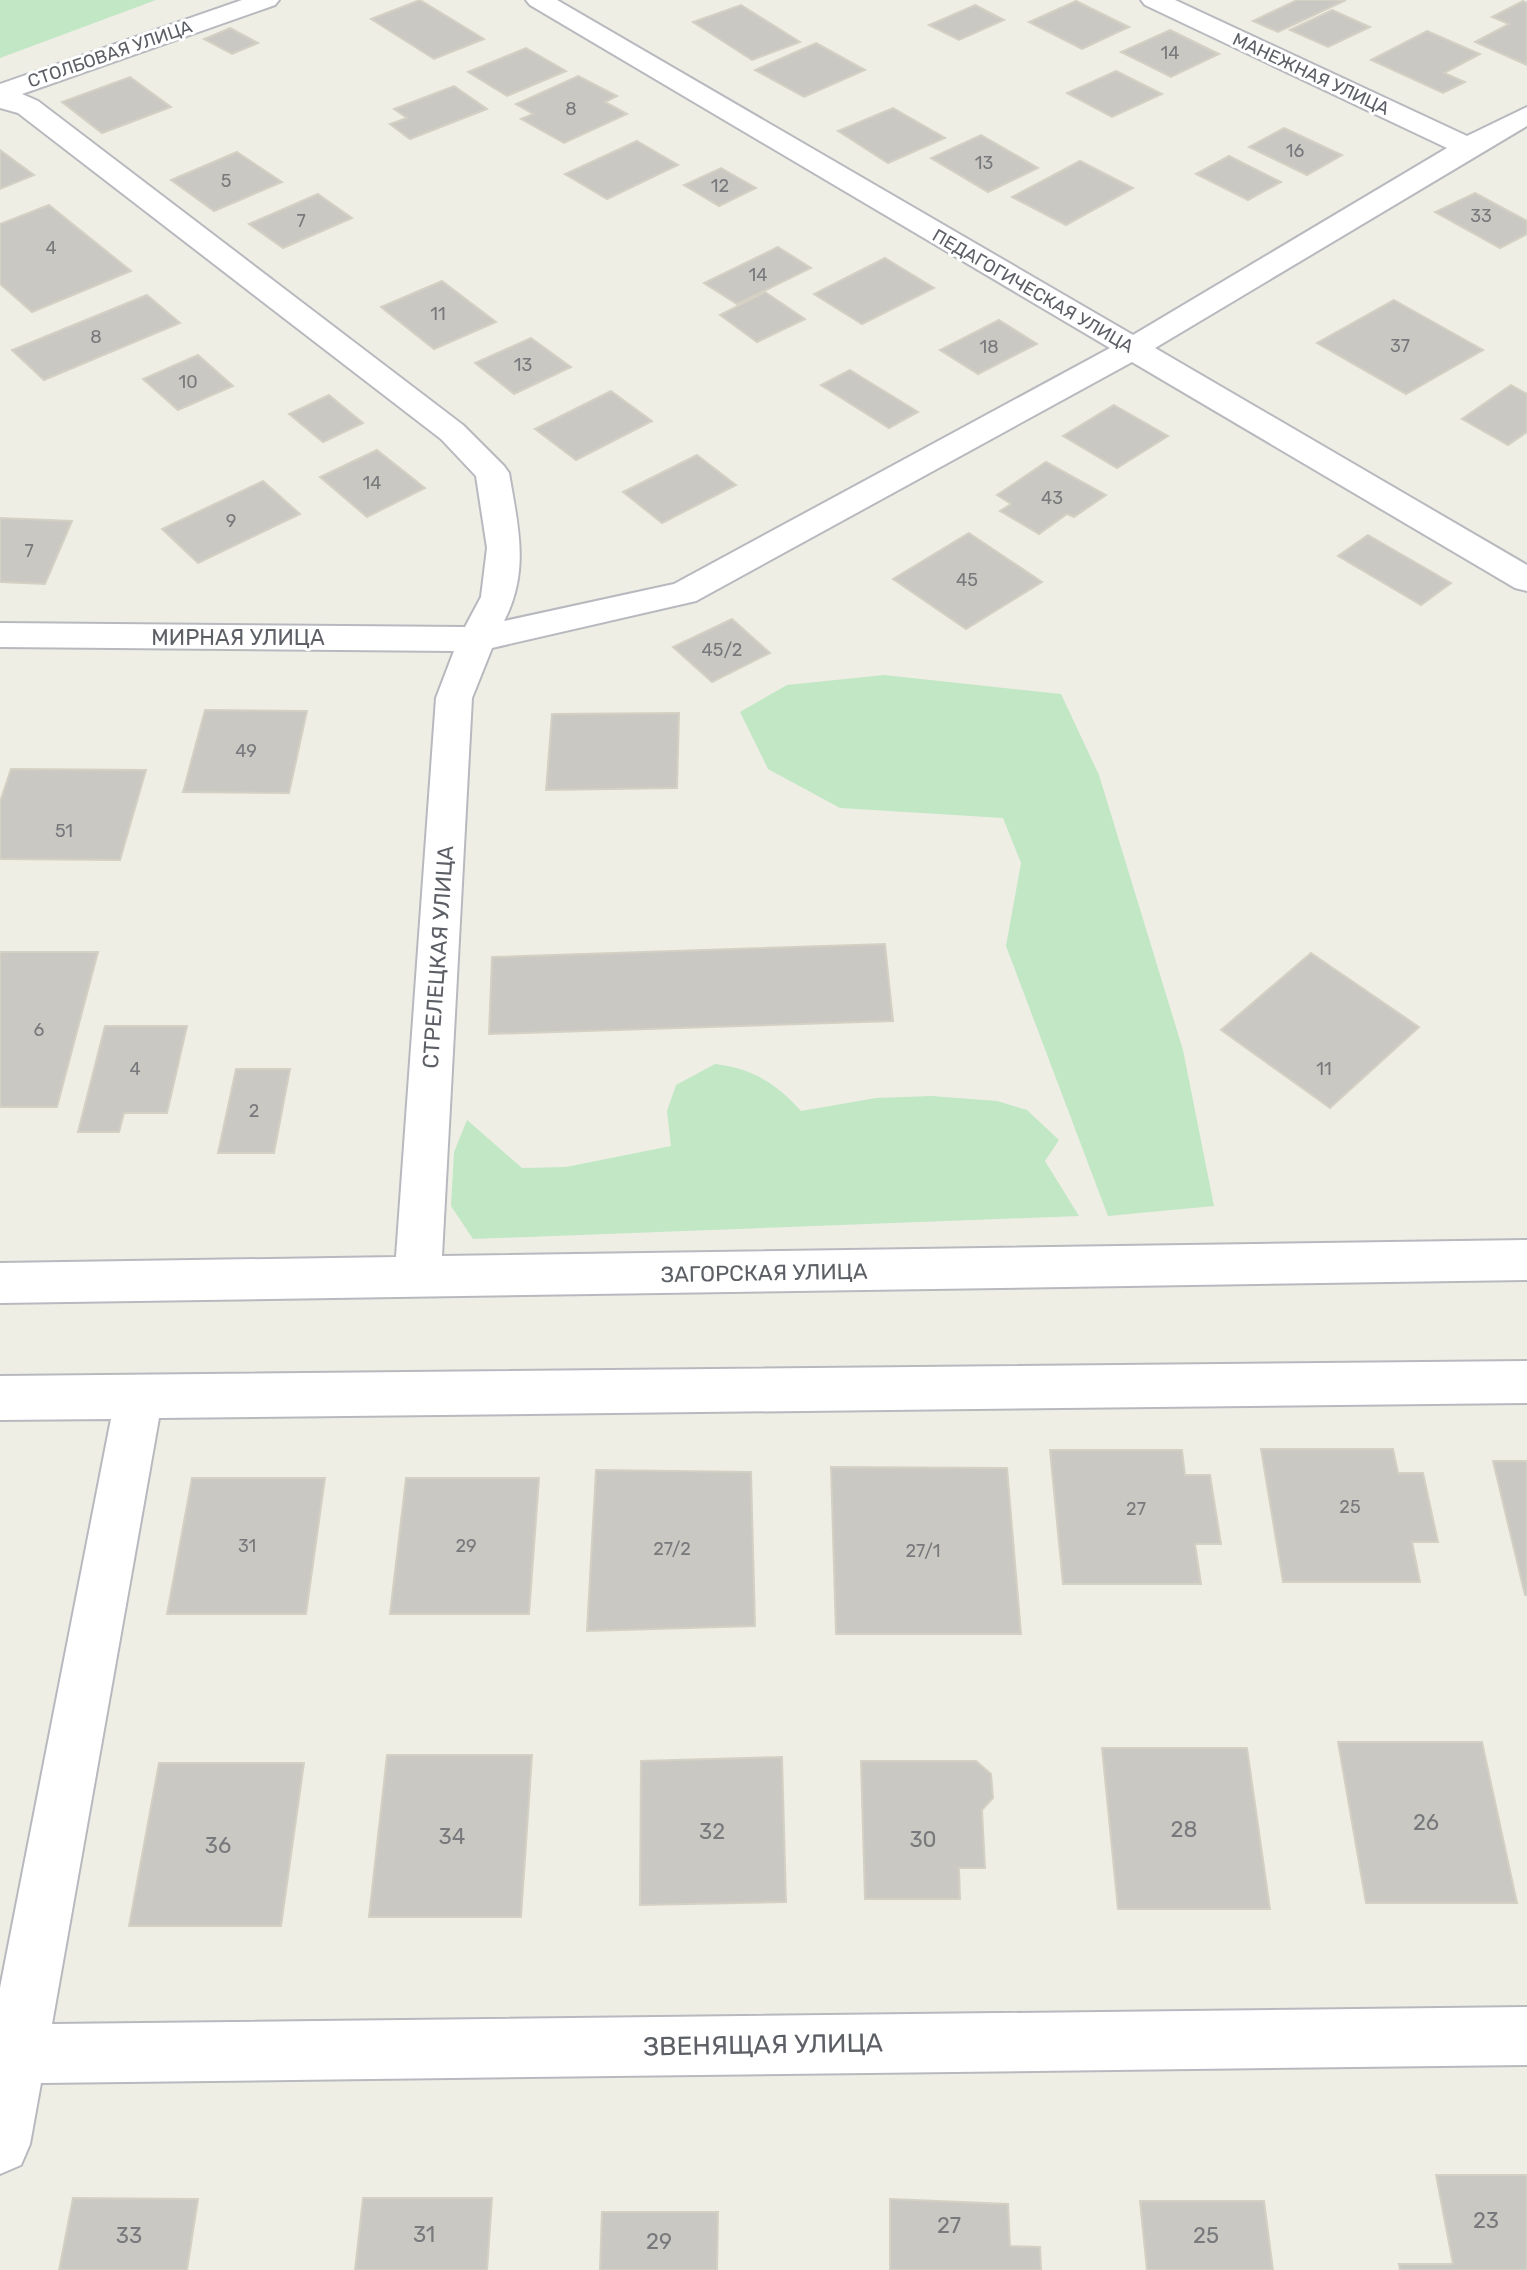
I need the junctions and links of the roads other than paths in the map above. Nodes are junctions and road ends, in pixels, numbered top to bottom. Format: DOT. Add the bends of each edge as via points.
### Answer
graph roads {
  1 [pos="266,0"];
  2 [pos="539,0"];
  3 [pos="1154,0"];
  4 [pos="0,93"];
  5 [pos="0,100"];
  6 [pos="1527,115"];
  7 [pos="1468,147"];
  8 [pos="1132,349"];
  9 [pos="1527,580"];
  10 [pos="0,635"];
  11 [pos="477,639"];
  12 [pos="1527,1260"];
  13 [pos="418,1279"];
  14 [pos="0,1283"];
  15 [pos="1527,1382"];
  16 [pos="139,1397"];
  17 [pos="0,1398"];
  18 [pos="1527,2036"];
  19 [pos="9,2054"];
  20 [pos="0,2144"];
  1 -- 4 [label="street, СТОЛБОВАЯ УЛИЦА"];
  2 -- 8 [label="street, ПЕДАГОГИЧЕСКАЯ УЛИЦА"];
  3 -- 7 [label="street, МАНЕЖНАЯ УЛИЦА"];
  5 -- 11 [label="street, СТРЕЛЕЦКАЯ УЛИЦА" via="28,107 452,432 492,473 504,548 499,597"];
  6 -- 7 [label="street, МИРНАЯ УЛИЦА"];
  7 -- 8 [label="street, МИРНАЯ УЛИЦА"];
  8 -- 9 [label="street, ПЕДАГОГИЧЕСКАЯ УЛИЦА"];
  8 -- 11 [label="street, МИРНАЯ УЛИЦА" via="684,593"];
  10 -- 11 [label="street, МИРНАЯ УЛИЦА"];
  11 -- 13 [label="street, СТРЕЛЕЦКАЯ УЛИЦА" via="454,698"];
  12 -- 13 [label="street, ЗАГОРСКАЯ УЛИЦА"];
  13 -- 14 [label="street, ЗАГОРСКАЯ УЛИЦА"];
  15 -- 16 [label="street"];
  16 -- 17 [label="street"];
  16 -- 19 [label="street"];
  18 -- 19 [label="street, ЗВЕНЯЩАЯ УЛИЦА"];
  19 -- 20 [label="street"];
}
